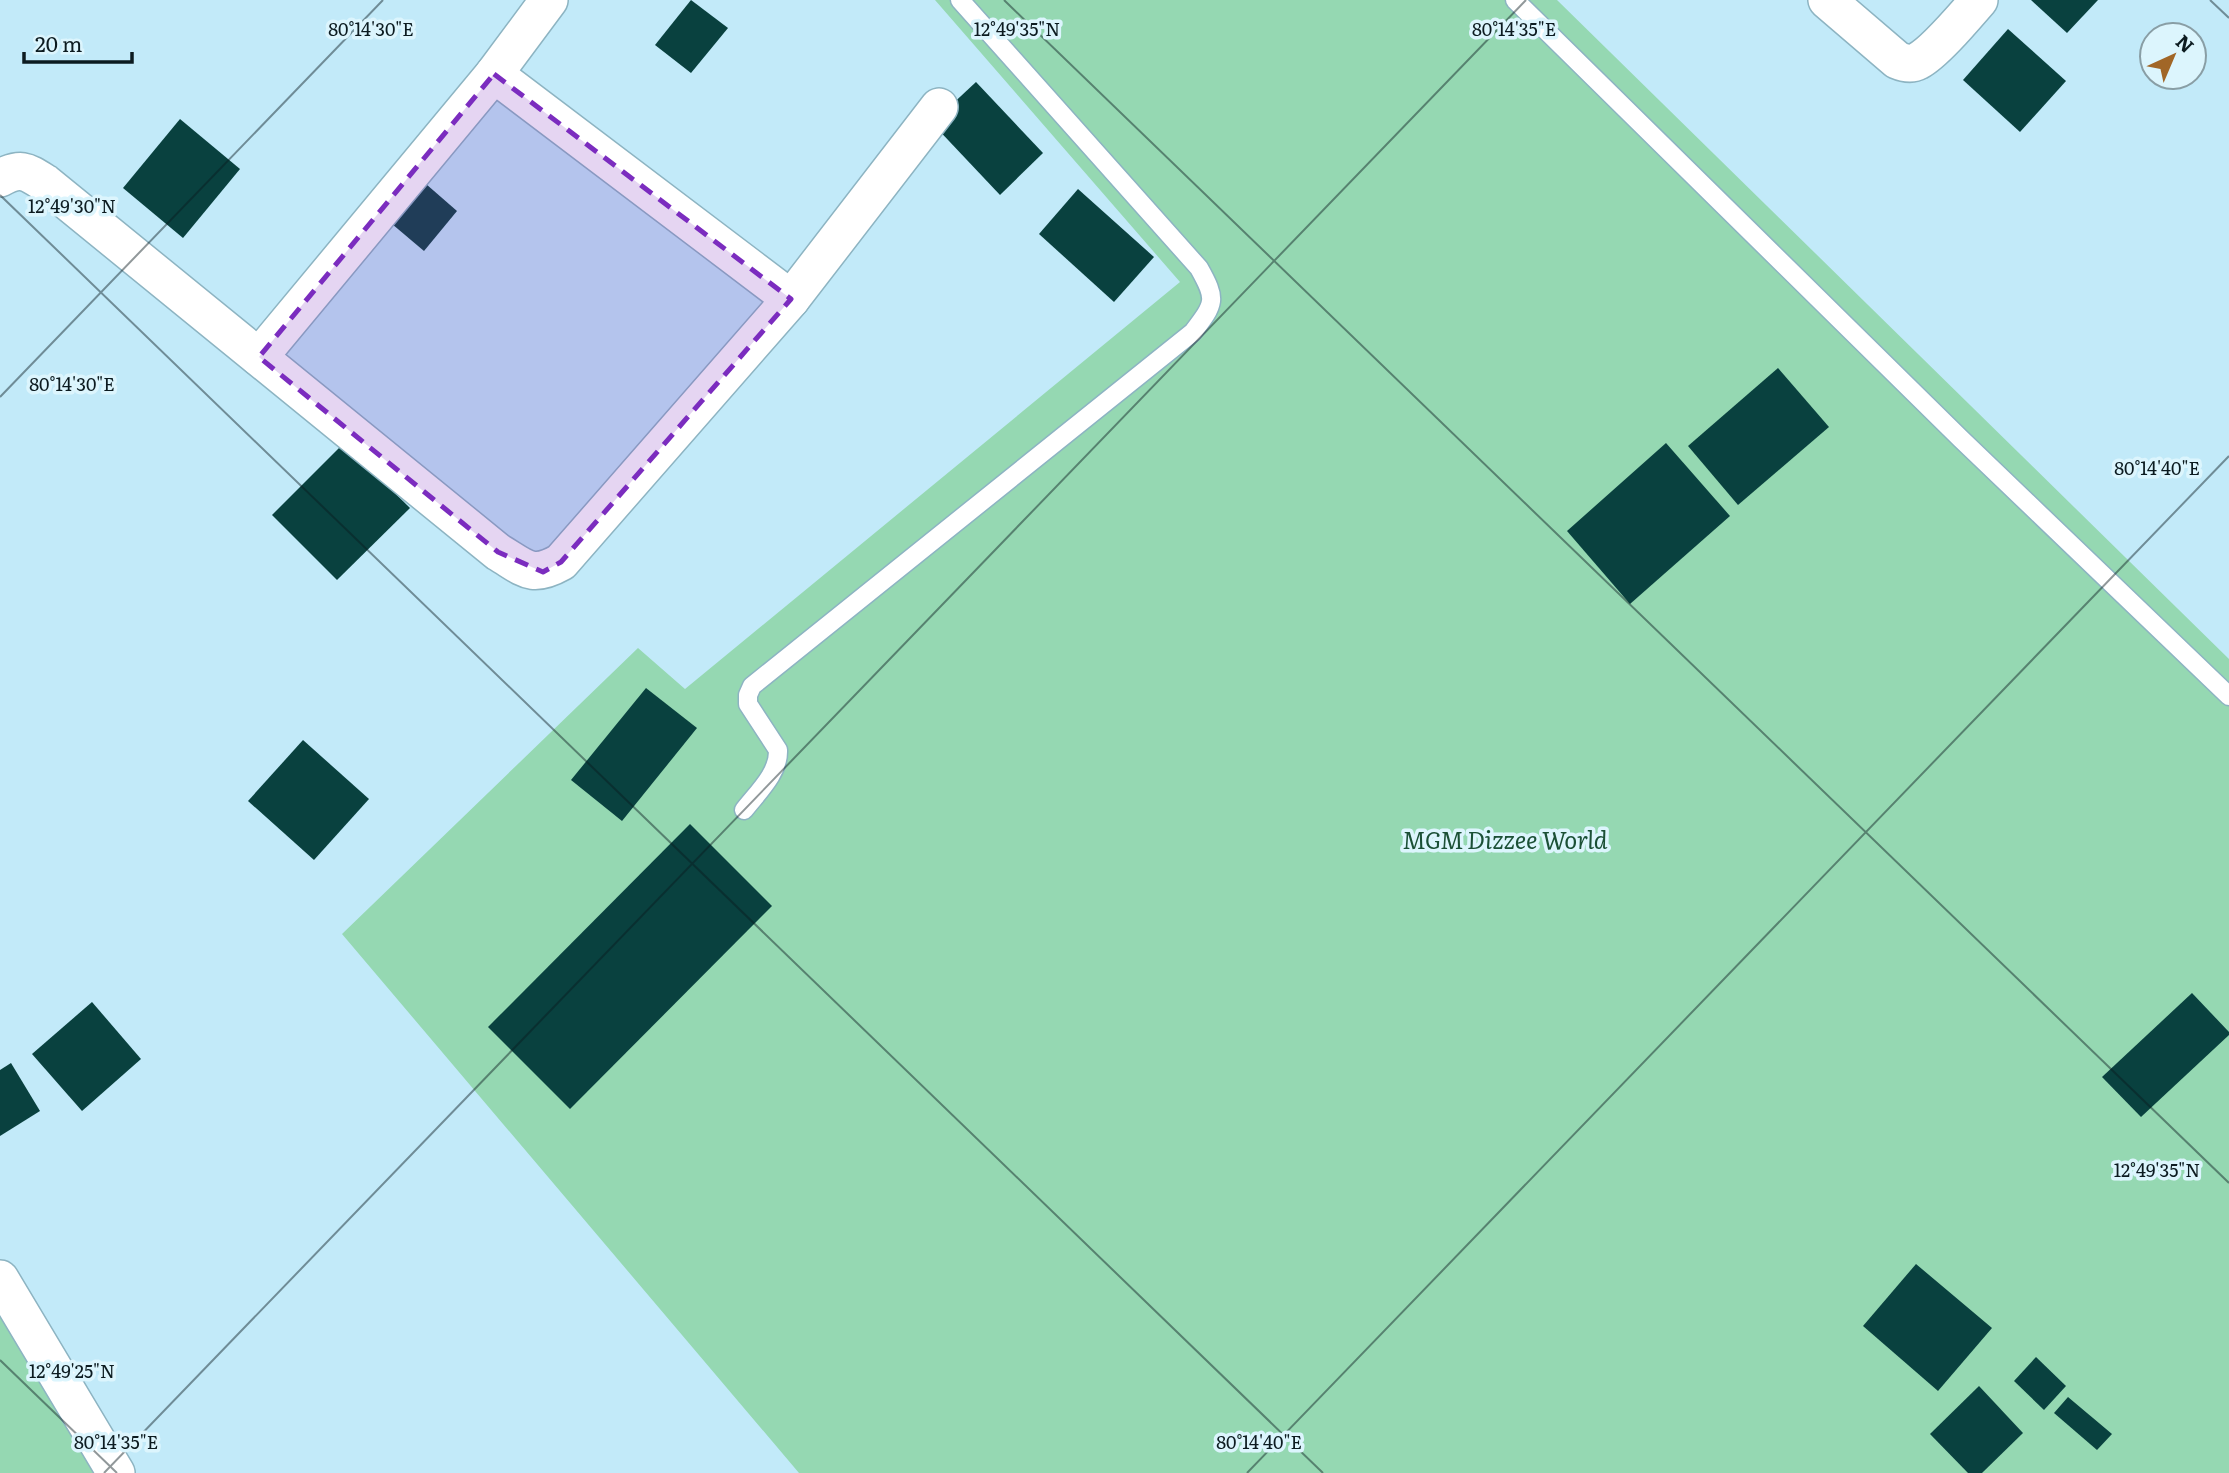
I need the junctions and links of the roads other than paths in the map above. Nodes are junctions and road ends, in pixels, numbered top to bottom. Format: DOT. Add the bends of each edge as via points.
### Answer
graph roads {
  1 [pos="549,0"];
  2 [pos="960,0"];
  3 [pos="1515,0"];
  4 [pos="1827,0"];
  5 [pos="1979,0"];
  6 [pos="494,74"];
  7 [pos="939,107"];
  8 [pos="0,178"];
  9 [pos="791,299"];
  10 [pos="259,357"];
  11 [pos="2229,696"];
  12 [pos="744,810"];
  13 [pos="0,1279"];
  14 [pos="116,1473"];
  1 -- 6 [label="street"];
  2 -- 12 [label="lane" via="1199,268 1212,300 1193,332 751,686 748,704 778,750 778,759"];
  3 -- 11 [label="lane"];
  4 -- 5 [label="street" via="1906,64 1928,53"];
  6 -- 9 [label="street"];
  6 -- 10 [label="street"];
  7 -- 9 [label="street"];
  8 -- 10 [label="street" via="14,170 45,183"];
  9 -- 10 [label="street" via="561,562 543,572 528,570 498,552"];
  13 -- 14 [label="street"];
}
